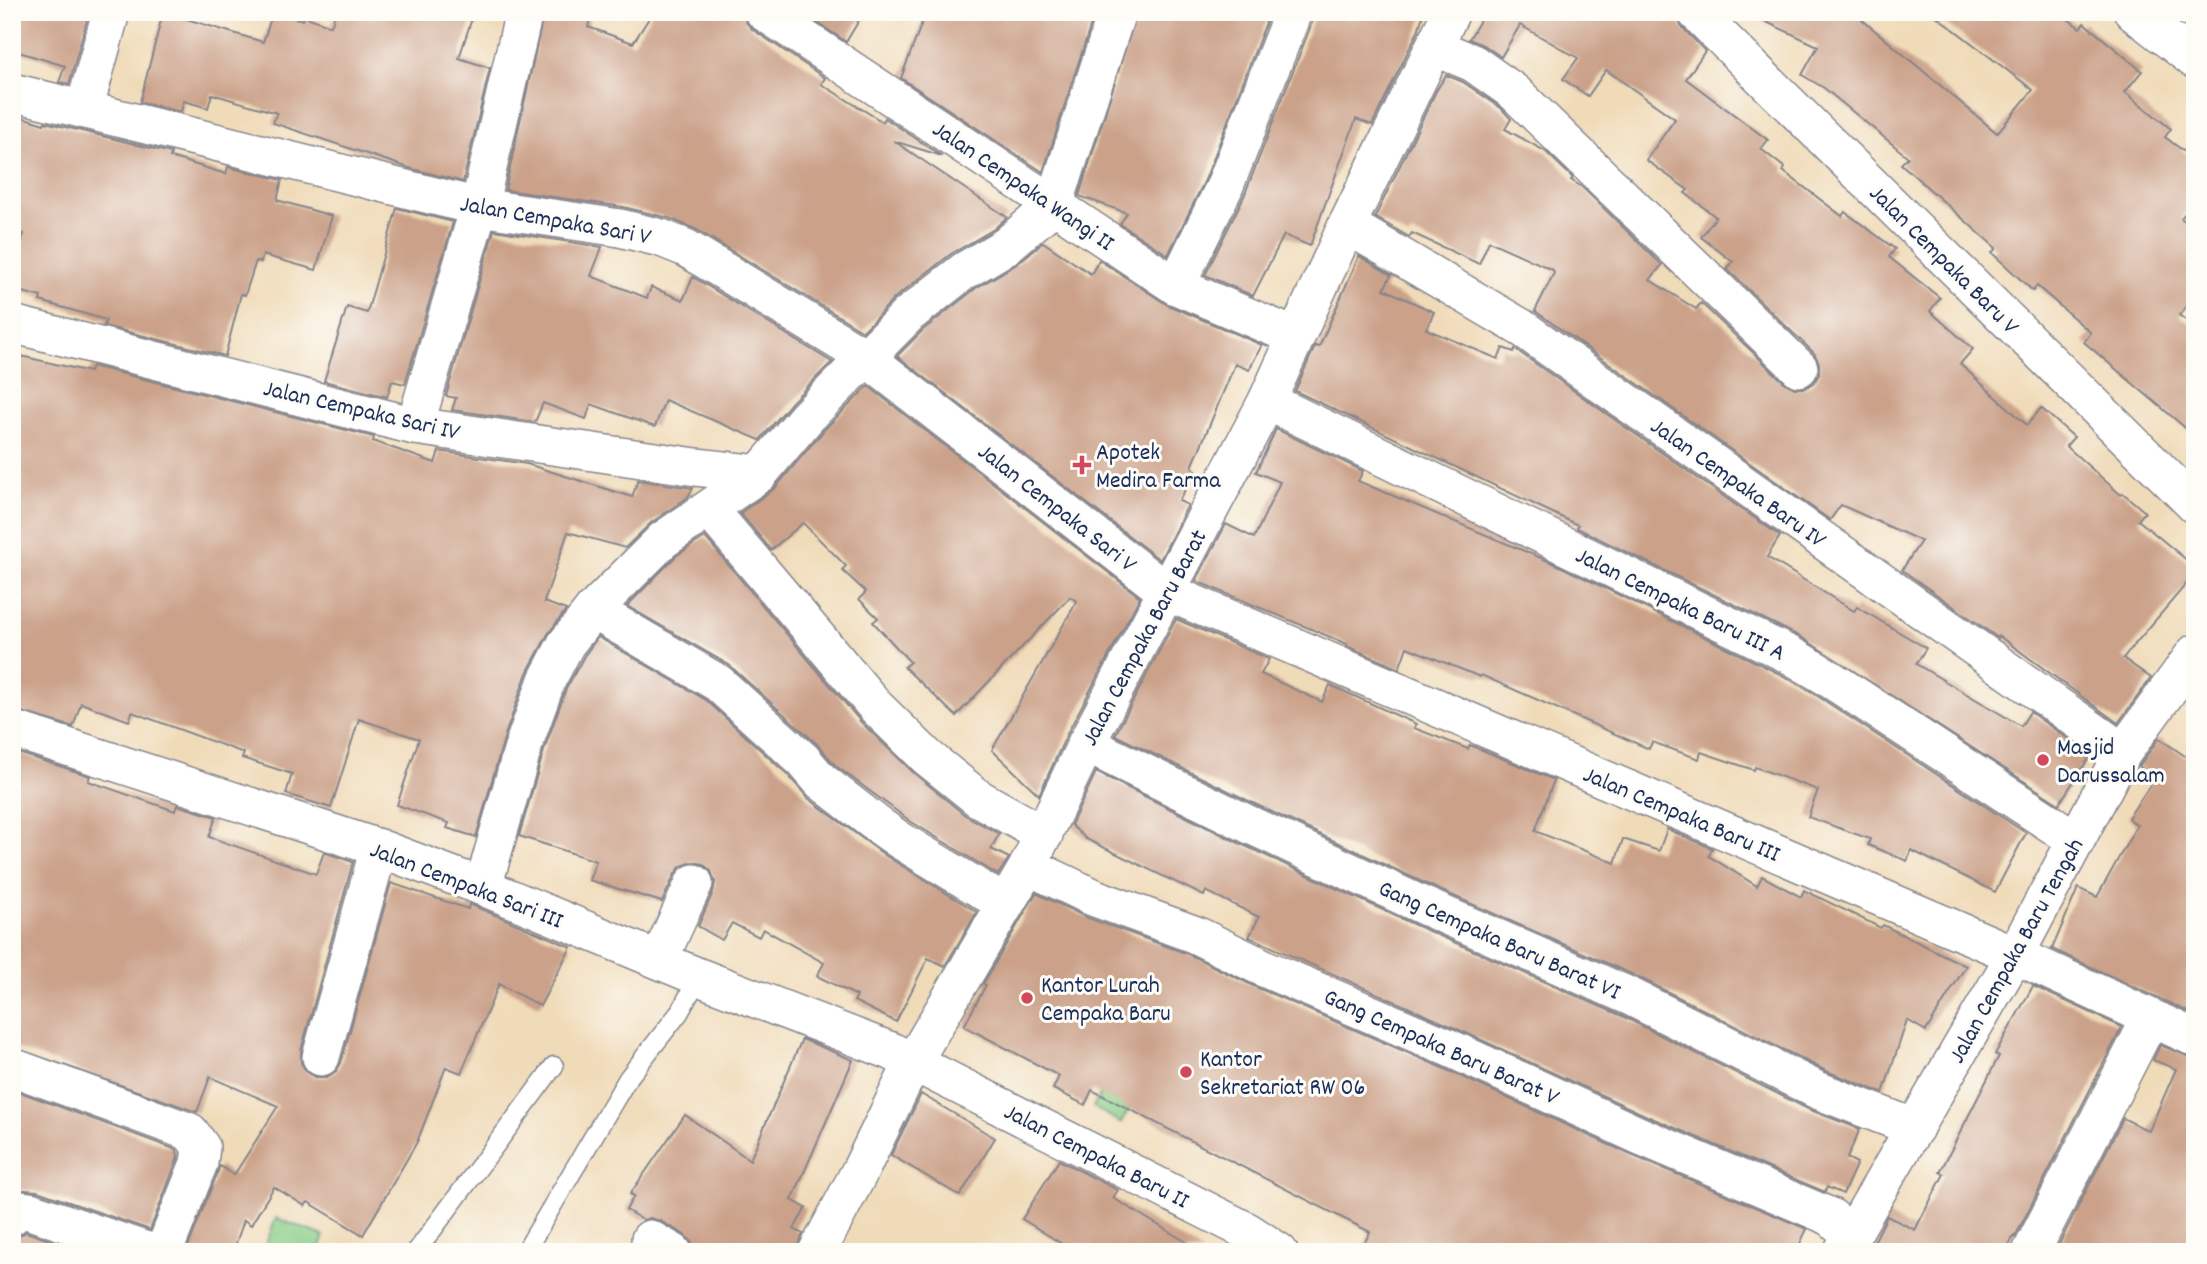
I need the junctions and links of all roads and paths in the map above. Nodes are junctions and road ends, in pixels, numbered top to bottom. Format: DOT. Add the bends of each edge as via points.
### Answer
graph roads {
  1 [pos="111,12"];
  2 [pos="524,12"];
  3 [pos="764,12"];
  4 [pos="1117,12"];
  5 [pos="1293,12"];
  6 [pos="1451,12"];
  7 [pos="1696,12"];
  8 [pos="2133,12"];
  9 [pos="1434,47"];
  10 [pos="2195,60"];
  11 [pos="12,92"];
  12 [pos="84,110"];
  13 [pos="1054,205"];
  14 [pos="478,207"];
  15 [pos="1347,225"];
  16 [pos="1176,286"];
  17 [pos="12,324"];
  18 [pos="1296,337"];
  19 [pos="865,358"];
  20 [pos="1799,368"];
  21 [pos="1267,401"];
  22 [pos="415,426"];
  23 [pos="758,474"];
  24 [pos="2195,505"];
  25 [pos="709,509"];
  26 [pos="1167,593"];
  27 [pos="593,610"];
  28 [pos="2195,653"];
  29 [pos="12,729"];
  30 [pos="1086,744"];
  31 [pos="2123,752"];
  32 [pos="2076,840"];
  33 [pos="379,848"];
  34 [pos="1036,850"];
  35 [pos="694,883"];
  36 [pos="483,887"];
  37 [pos="1005,904"];
  38 [pos="2015,955"];
  39 [pos="659,960"];
  40 [pos="699,977"];
  41 [pos="2150,1019"];
  42 [pos="2195,1038"];
  43 [pos="321,1057"];
  44 [pos="914,1062"];
  45 [pos="554,1066"];
  46 [pos="12,1067"];
  47 [pos="1916,1128"];
  48 [pos="13,1211"];
  49 [pos="1241,1241"];
  50 [pos="1847,1243"];
  51 [pos="830,1248"];
  52 [pos="416,1252"];
  53 [pos="525,1252"];
  54 [pos="1279,1252"];
  55 [pos="2031,1252"];
  1 -- 12 [label="street"];
  2 -- 14 [label="street"];
  3 -- 13 [label="street, Jalan Cempaka Wangi II"];
  4 -- 13 [label="street"];
  5 -- 16 [label="street" via="1224,188"];
  6 -- 9 [label="street, Jalan Cempaka Baru Barat"];
  7 -- 24 [label="street, Jalan Cempaka Baru V"];
  8 -- 10 [label="street"];
  9 -- 15 [label="street, Jalan Cempaka Baru Barat"];
  9 -- 20 [label="street" via="1473,63 1514,92"];
  11 -- 12 [label="street, Jalan Cempaka Sari V"];
  12 -- 14 [label="street, Jalan Cempaka Sari V"];
  13 -- 16 [label="street, Jalan Cempaka Wangi II"];
  13 -- 19 [label="street" via="1006,246 964,271 909,314"];
  14 -- 19 [label="street, Jalan Cempaka Sari V" via="662,238 686,248"];
  14 -- 22 [label="street"];
  15 -- 18 [label="street, Jalan Cempaka Baru Barat"];
  15 -- 31 [label="street, Jalan Cempaka Baru IV" via="1522,328"];
  16 -- 18 [label="street, Jalan Cempaka Wangi II"];
  17 -- 22 [label="street, Jalan Cempaka Sari IV"];
  18 -- 21 [label="street, Jalan Cempaka Baru Barat"];
  19 -- 23 [label="street"];
  19 -- 26 [label="street, Jalan Cempaka Sari V"];
  21 -- 26 [label="street, Jalan Cempaka Baru Barat"];
  21 -- 32 [label="street, Jalan Cempaka Baru III A" via="1790,655"];
  22 -- 23 [label="street, Jalan Cempaka Sari IV"];
  23 -- 25 [label="street"];
  25 -- 27 [label="street" via="663,540"];
  25 -- 34 [label="street, Gang Cempaka Baru Barat V" via="876,706 927,757"];
  26 -- 30 [label="street, Jalan Cempaka Baru Barat"];
  26 -- 38 [label="street, Jalan Cempaka Baru III"];
  27 -- 36 [label="street" via="566,644 547,680"];
  27 -- 37 [label="street" via="718,683 821,781 898,839"];
  28 -- 31 [label="street, Jalan Cempaka Baru Tengah"];
  29 -- 33 [label="street, Jalan Cempaka Sari III"];
  30 -- 34 [label="street, Jalan Cempaka Baru Barat"];
  30 -- 47 [label="street, Gang Cempaka Baru Barat VI" via="1411,900 1629,996 1817,1090"];
  31 -- 32 [label="street, Jalan Cempaka Baru Tengah"];
  32 -- 38 [label="street, Jalan Cempaka Baru Tengah"];
  33 -- 36 [label="street, Jalan Cempaka Sari III"];
  33 -- 43 [label="street"];
  34 -- 37 [label="street, Jalan Cempaka Baru Barat"];
  34 -- 50 [label="street, Gang Cempaka Baru Barat V" via="1095,898 1196,935 1266,970 1831,1217"];
  35 -- 39 [label="street"];
  36 -- 39 [label="street, Jalan Cempaka Sari III"];
  37 -- 44 [label="street, Jalan Cempaka Baru Barat"];
  38 -- 41 [label="street, Jalan Cempaka Baru III"];
  38 -- 47 [label="street, Jalan Cempaka Baru Tengah"];
  39 -- 40 [label="street, Jalan Cempaka Sari III"];
  40 -- 44 [label="street, Jalan Cempaka Sari III"];
  40 -- 53 [label="lane" via="678,1013 628,1078"];
  41 -- 42 [label="street, Jalan Cempaka Baru III"];
  41 -- 55 [label="street"];
  44 -- 49 [label="street, Jalan Cempaka Baru II"];
  44 -- 51 [label="street, Jalan Cempaka Baru Barat"];
  45 -- 52 [label="lane"];
  46 -- 48 [label="street" via="190,1132 201,1147 161,1251 147,1251 30,1211"];
  47 -- 50 [label="street, Jalan Cempaka Baru Tengah"];
  49 -- 54 [label="street, Jalan Cempaka Baru II"];
}
